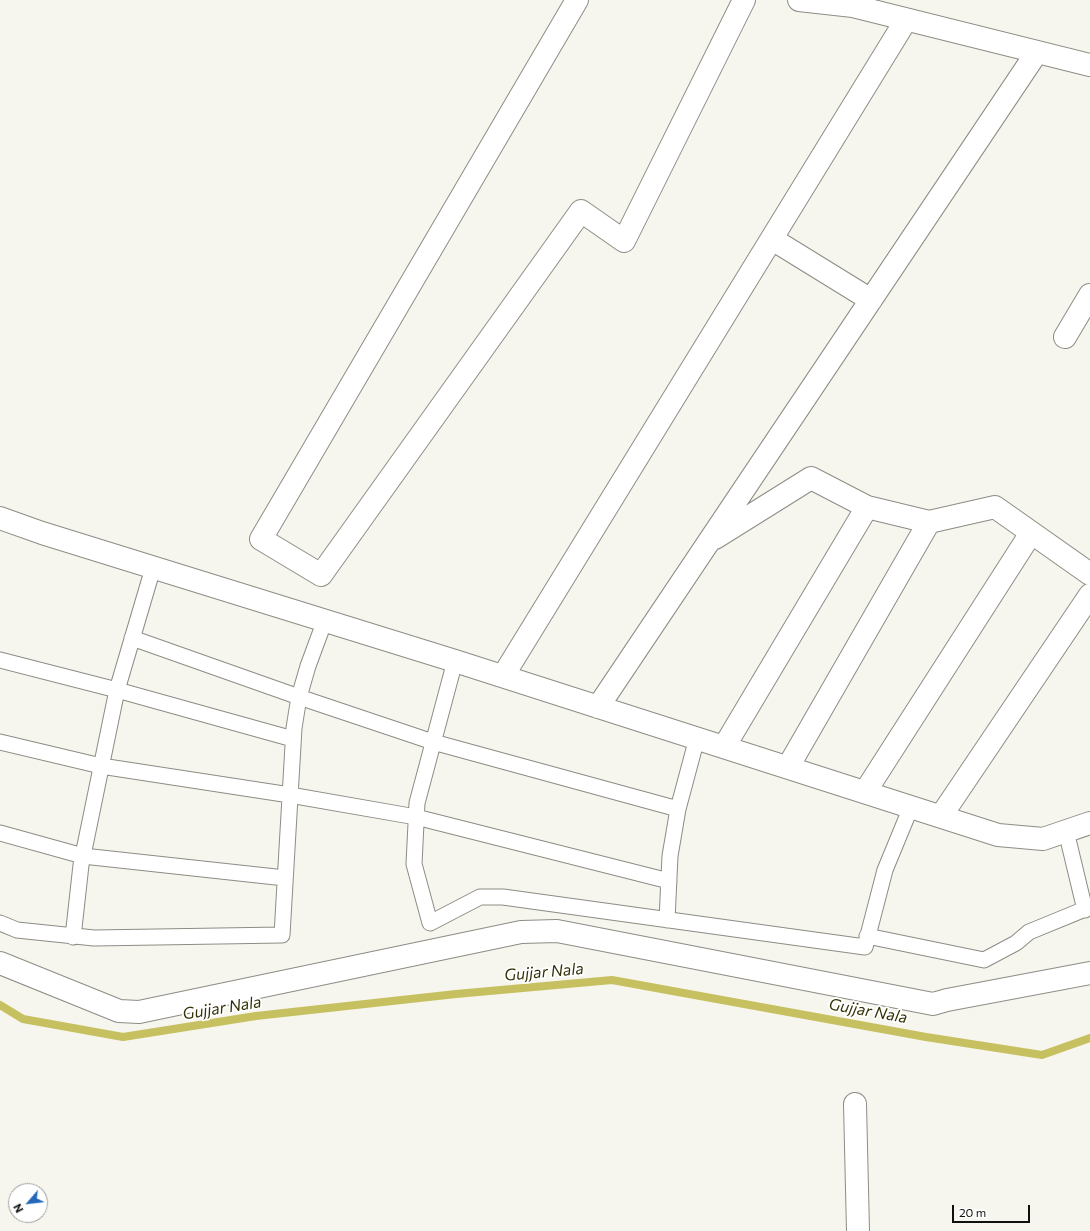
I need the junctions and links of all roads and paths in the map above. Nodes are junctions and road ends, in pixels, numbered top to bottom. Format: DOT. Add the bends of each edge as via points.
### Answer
graph roads {
  1 [pos="577,0"];
  2 [pos="744,0"];
  3 [pos="799,0"];
  4 [pos="854,3"];
  5 [pos="906,20"];
  6 [pos="1037,52"];
  7 [pos="1090,65"];
  8 [pos="772,239"];
  9 [pos="1090,295"];
  10 [pos="871,300"];
  11 [pos="1064,337"];
  12 [pos="867,507"];
  13 [pos="0,518"];
  14 [pos="929,522"];
  15 [pos="1031,533"];
  16 [pos="709,541"];
  17 [pos="153,568"];
  18 [pos="1090,574"];
  19 [pos="1090,595"];
  20 [pos="325,620"];
  21 [pos="132,638"];
  22 [pos="0,660"];
  23 [pos="455,661"];
  24 [pos="503,676"];
  25 [pos="117,690"];
  26 [pos="299,697"];
  27 [pos="598,707"];
  28 [pos="697,738"];
  29 [pos="293,739"];
  30 [pos="0,742"];
  31 [pos="433,742"];
  32 [pos="724,747"];
  33 [pos="101,766"];
  34 [pos="788,767"];
  35 [pos="865,792"];
  36 [pos="290,795"];
  37 [pos="911,807"];
  38 [pos="678,809"];
  39 [pos="941,816"];
  40 [pos="416,817"];
  41 [pos="1090,824"];
  42 [pos="1066,831"];
  43 [pos="0,833"];
  44 [pos="83,856"];
  45 [pos="285,878"];
  46 [pos="669,881"];
  47 [pos="1088,908"];
  48 [pos="667,920"];
  49 [pos="0,924"];
  50 [pos="867,936"];
  51 [pos="73,937"];
  52 [pos="0,962"];
  53 [pos="1090,973"];
  54 [pos="855,1104"];
  55 [pos="858,1231"];
  1 -- 2 [label="street" via="261,539 321,575 581,212 624,241"];
  3 -- 4 [label="street"];
  4 -- 5 [label="street"];
  5 -- 6 [label="street"];
  5 -- 8 [label="street"];
  6 -- 7 [label="street"];
  6 -- 10 [label="street"];
  8 -- 10 [label="street"];
  8 -- 24 [label="street"];
  9 -- 11 [label="street"];
  10 -- 16 [label="street"];
  12 -- 14 [label="street"];
  12 -- 16 [label="street" via="811,478"];
  12 -- 32 [label="street"];
  13 -- 17 [label="street"];
  14 -- 15 [label="street" via="995,507"];
  14 -- 34 [label="street"];
  15 -- 18 [label="street"];
  15 -- 35 [label="street"];
  16 -- 27 [label="street"];
  17 -- 20 [label="street"];
  17 -- 21 [label="lane"];
  19 -- 39 [label="street"];
  20 -- 23 [label="street"];
  20 -- 26 [label="lane"];
  21 -- 25 [label="lane"];
  21 -- 26 [label="lane"];
  22 -- 25 [label="lane"];
  23 -- 24 [label="street"];
  23 -- 31 [label="lane"];
  24 -- 27 [label="street"];
  25 -- 29 [label="lane"];
  25 -- 33 [label="lane"];
  26 -- 29 [label="lane"];
  26 -- 31 [label="lane"];
  27 -- 28 [label="street"];
  28 -- 32 [label="street"];
  28 -- 38 [label="lane"];
  29 -- 36 [label="lane"];
  30 -- 33 [label="lane"];
  31 -- 38 [label="lane"];
  31 -- 40 [label="lane" via="417,803"];
  32 -- 34 [label="street"];
  33 -- 36 [label="lane"];
  33 -- 44 [label="lane"];
  34 -- 35 [label="street"];
  35 -- 37 [label="street"];
  36 -- 40 [label="lane"];
  36 -- 45 [label="lane"];
  37 -- 39 [label="street"];
  37 -- 50 [label="lane" via="885,870"];
  38 -- 46 [label="lane" via="670,856"];
  39 -- 42 [label="street" via="998,834 1043,839"];
  40 -- 46 [label="lane"];
  40 -- 48 [label="lane" via="414,864 430,923 480,897 503,897"];
  41 -- 42 [label="street"];
  42 -- 47 [label="lane"];
  43 -- 44 [label="lane"];
  44 -- 45 [label="lane"];
  44 -- 51 [label="lane"];
  45 -- 51 [label="lane" via="282,935"];
  46 -- 48 [label="lane"];
  47 -- 50 [label="lane" via="1029,932 1016,943 984,960"];
  48 -- 50 [label="lane" via="865,947"];
  49 -- 51 [label="lane" via="18,930"];
  52 -- 53 [label="street" via="120,1011 139,1012 521,932 557,931 933,1004"];
  54 -- 55 [label="street"];
}
